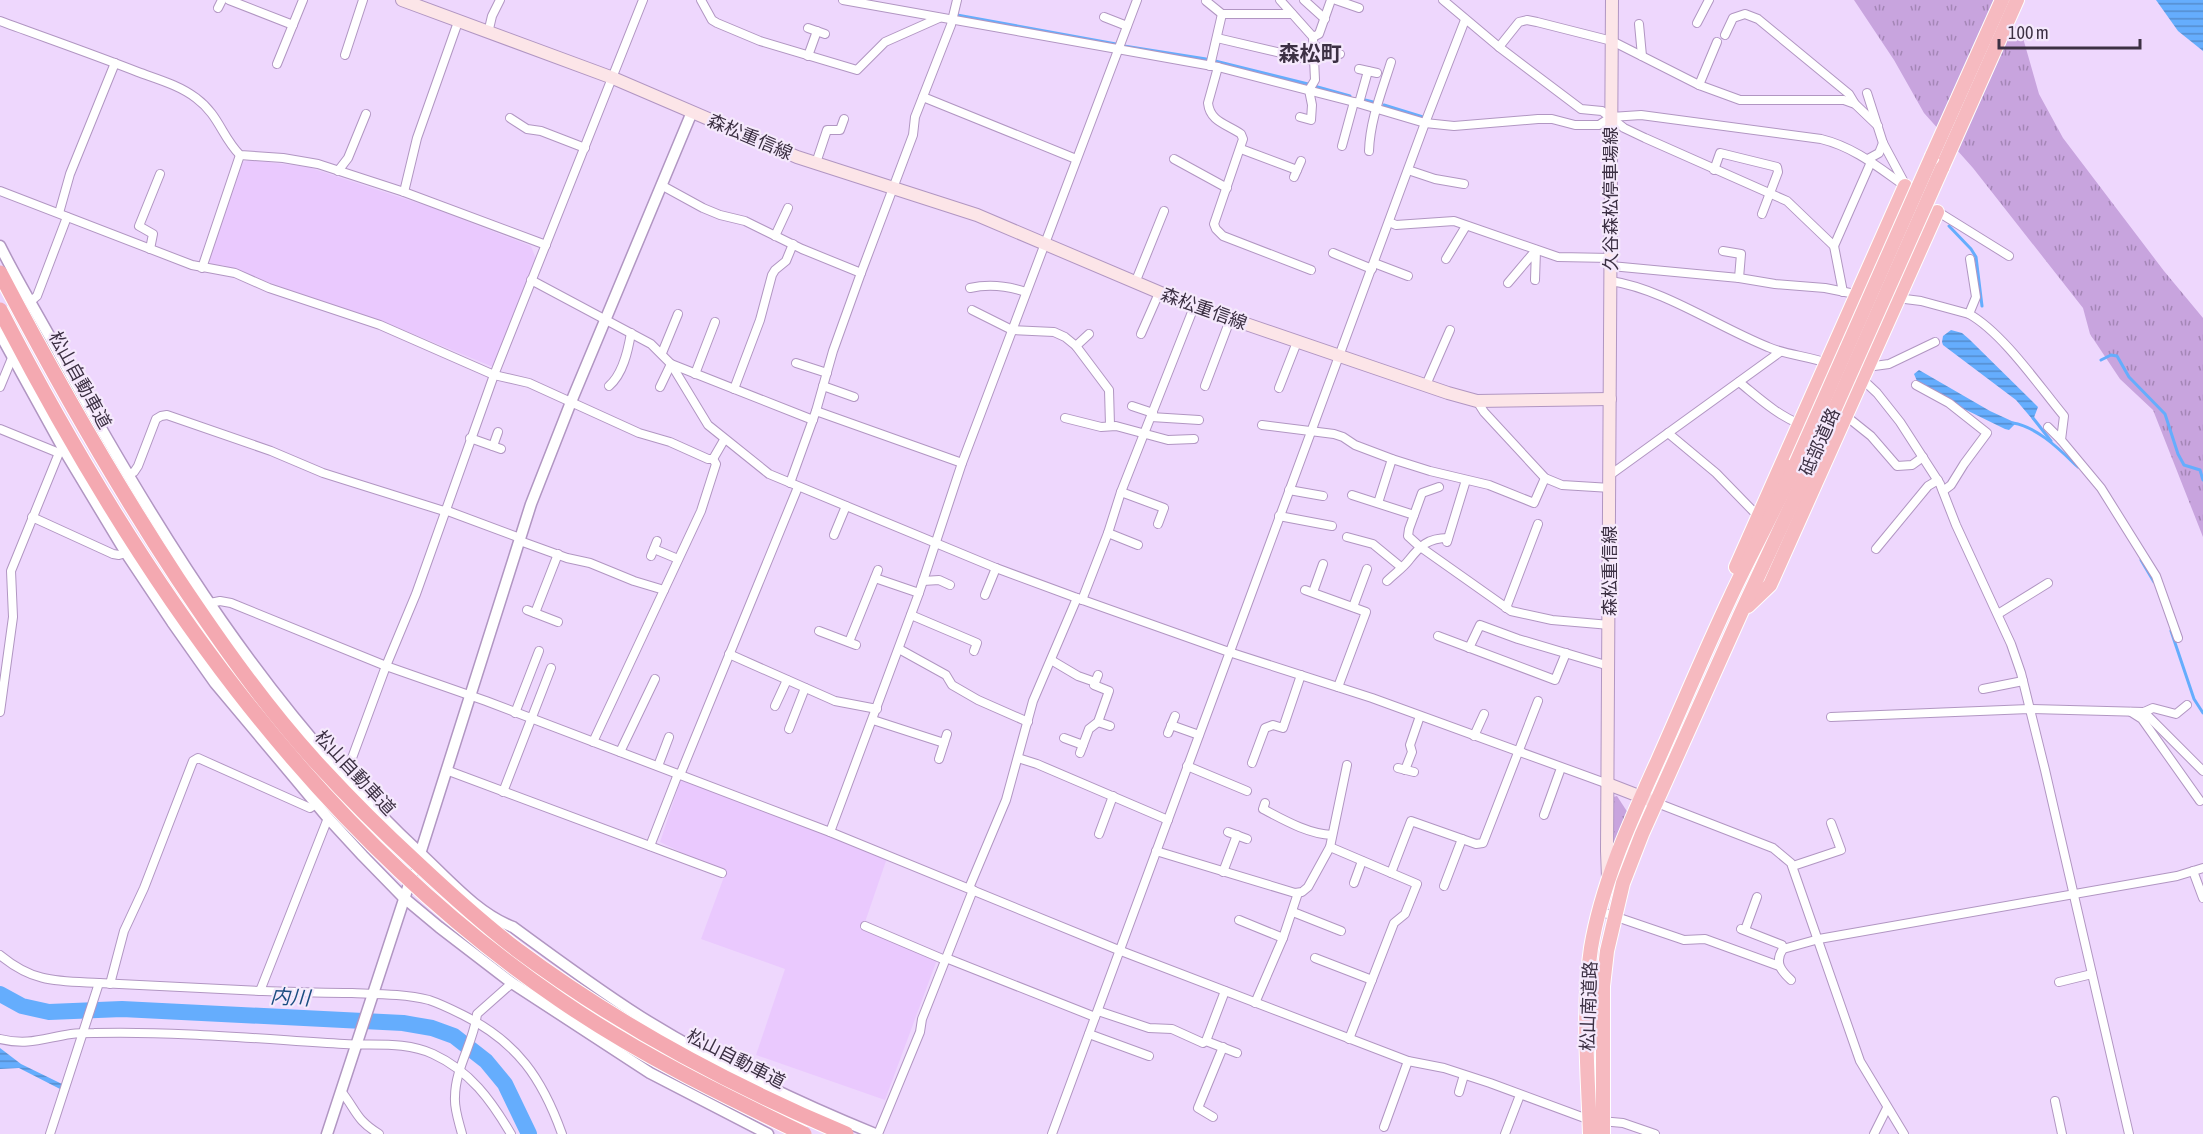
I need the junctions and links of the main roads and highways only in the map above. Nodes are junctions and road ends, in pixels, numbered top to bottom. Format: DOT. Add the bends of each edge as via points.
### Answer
graph roads {
  1 [pos="402,0"];
  2 [pos="1612,0"];
  3 [pos="2002,0"];
  4 [pos="2017,0"];
  5 [pos="1905,186"];
  6 [pos="1937,212"];
  7 [pos="0,273"];
  8 [pos="0,310"];
  9 [pos="1610,399"];
  10 [pos="1802,466"];
  11 [pos="1730,598"];
  12 [pos="1741,613"];
  13 [pos="1608,784"];
  14 [pos="1642,797"];
  15 [pos="1657,803"];
  16 [pos="1608,879"];
  17 [pos="1623,883"];
  18 [pos="1596,1127"];
  19 [pos="804,1134"];
  20 [pos="846,1134"];
  1 -- 9 [label="main road, 森松重信線" via="613,78 766,145 977,215 1194,307 1339,357 1478,401"];
  2 -- 9 [label="main road, 久谷森松停車場線"];
  3 -- 10 [label="highway, 砥部道路, bridge"];
  4 -- 10 [label="highway, 砥部道路, bridge"];
  5 -- 11 [label="highway" via="1850,294 1827,363 1736,566"];
  6 -- 12 [label="highway" via="1770,585"];
  7 -- 20 [label="highway, 松山自動車道, bridge" via="76,414 207,623 315,760 382,831 515,948 572,988 705,1066"];
  8 -- 19 [label="highway, 松山自動車道, bridge" via="122,526 193,633 244,702 371,845 443,912 562,1002 698,1082"];
  9 -- 13 [label="main road, 森松重信線"];
  10 -- 11 [label="highway, 砥部道路"];
  10 -- 12 [label="highway, 砥部道路"];
  11 -- 14 [label="highway, 砥部道路"];
  12 -- 15 [label="highway, 砥部道路"];
  13 -- 14 [label="main road"];
  13 -- 16 [label="main road, 森松重信線"];
  14 -- 15 [label="main road"];
  14 -- 16 [label="highway, 砥部道路"];
  15 -- 17 [label="highway, 砥部道路"];
  16 -- 18 [label="highway, 松山南道路" via="1591,949 1588,984 1587,1070"];
  17 -- 18 [label="highway, 松山南道路" via="1603,986"];
}
